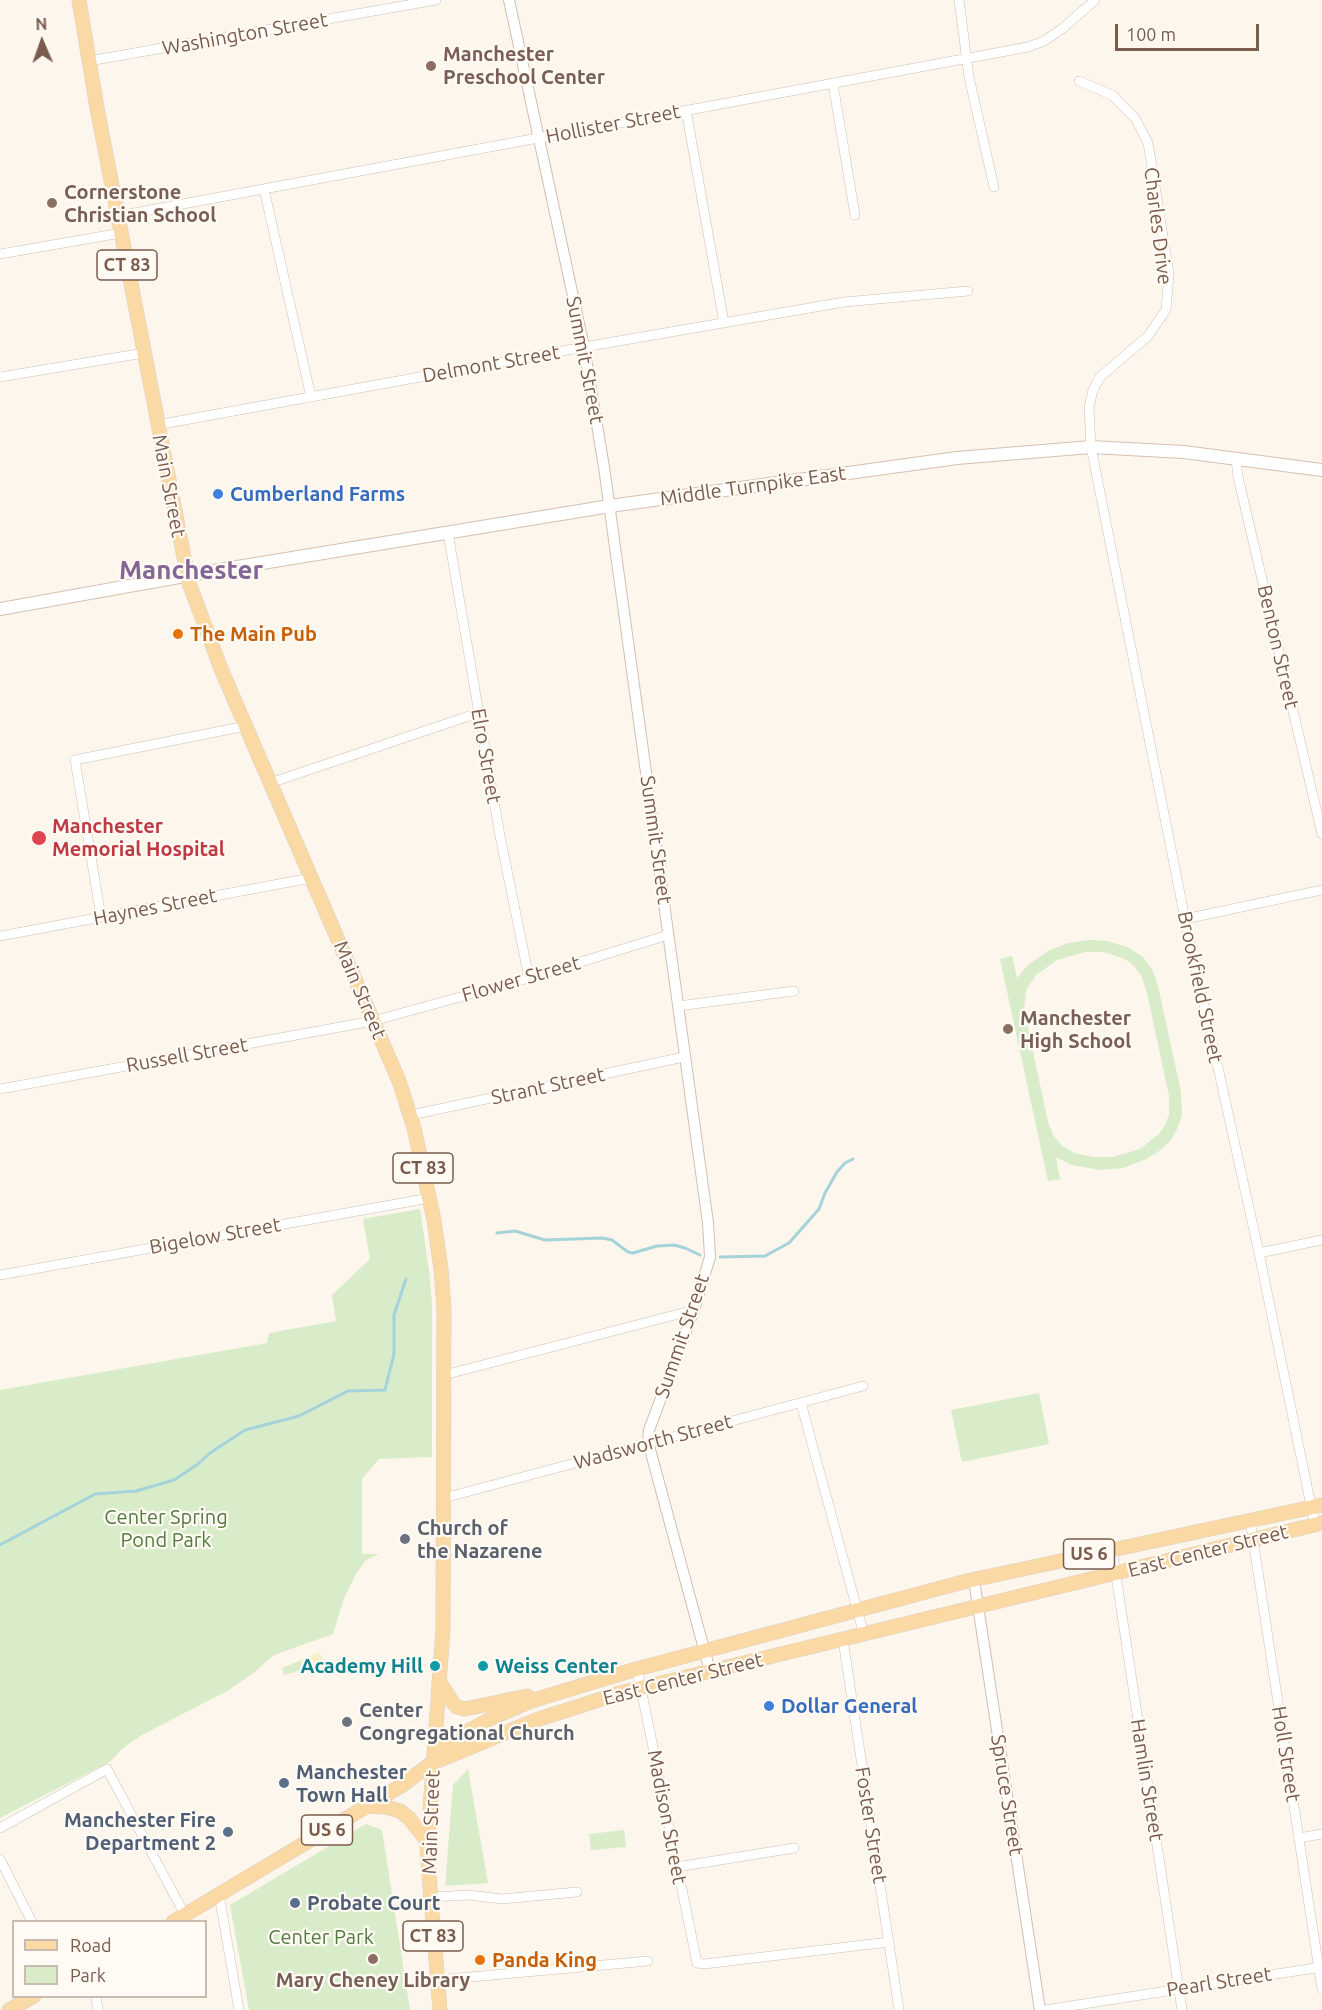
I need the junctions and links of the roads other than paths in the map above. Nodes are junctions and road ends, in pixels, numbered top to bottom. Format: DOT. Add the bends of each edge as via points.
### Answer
graph roads {
  1 [pos="79,0"];
  2 [pos="436,0"];
  3 [pos="509,0"];
  4 [pos="959,0"];
  5 [pos="1095,0"];
  6 [pos="966,58"];
  7 [pos="89,61"];
  8 [pos="1079,81"];
  9 [pos="833,84"];
  10 [pos="686,110"];
  11 [pos="538,138"];
  12 [pos="994,187"];
  13 [pos="264,189"];
  14 [pos="855,215"];
  15 [pos="118,216"];
  16 [pos="121,233"];
  17 [pos="0,255"];
  18 [pos="968,291"];
  19 [pos="724,323"];
  20 [pos="584,347"];
  21 [pos="144,353"];
  22 [pos="0,377"];
  23 [pos="311,396"];
  24 [pos="157,424"];
  25 [pos="1091,447"];
  26 [pos="1236,460"];
  27 [pos="1322,470"];
  28 [pos="610,506"];
  29 [pos="448,533"];
  30 [pos="187,576"];
  31 [pos="0,609"];
  32 [pos="478,713"];
  33 [pos="246,726"];
  34 [pos="270,783"];
  35 [pos="1322,834"];
  36 [pos="311,878"];
  37 [pos="1322,890"];
  38 [pos="102,917"];
  39 [pos="1185,918"];
  40 [pos="668,935"];
  41 [pos="0,936"];
  42 [pos="529,978"];
  43 [pos="794,991"];
  44 [pos="678,1006"];
  45 [pos="373,1022"];
  46 [pos="684,1057"];
  47 [pos="0,1089"];
  48 [pos="411,1115"];
  49 [pos="430,1198"];
  50 [pos="1322,1240"];
  51 [pos="1259,1253"];
  52 [pos="0,1275"];
  53 [pos="694,1310"];
  54 [pos="444,1376"];
  55 [pos="862,1386"];
  56 [pos="801,1403"];
  57 [pos="648,1442"];
  58 [pos="444,1498"];
  59 [pos="1316,1506"];
  60 [pos="1250,1520"];
  61 [pos="1318,1524"];
  62 [pos="1253,1540"];
  63 [pos="1113,1549"];
  64 [pos="1116,1573"];
  65 [pos="974,1580"];
  66 [pos="978,1607"];
  67 [pos="857,1610"];
  68 [pos="864,1635"];
  69 [pos="843,1640"];
  70 [pos="705,1651"];
  71 [pos="637,1669"];
  72 [pos="710,1671"];
  73 [pos="440,1682"];
  74 [pos="641,1688"];
  75 [pos="548,1695"];
  76 [pos="555,1714"];
  77 [pos="433,1762"];
  78 [pos="367,1806"];
  79 [pos="0,1828"];
  80 [pos="1322,1834"];
  81 [pos="1299,1838"];
  82 [pos="427,1841"];
  83 [pos="794,1848"];
  84 [pos="0,1859"];
  85 [pos="677,1867"];
  86 [pos="577,1892"];
  87 [pos="219,1894"];
  88 [pos="430,1897"];
  89 [pos="179,1918"];
  90 [pos="31,1920"];
  91 [pos="889,1942"];
  92 [pos="648,1961"];
  93 [pos="1320,1967"];
  94 [pos="438,1980"];
  95 [pos="1179,1989"];
  96 [pos="1322,1989"];
  97 [pos="30,1998"];
  98 [pos="9,2010"];
  99 [pos="239,2010"];
  100 [pos="440,2010"];
  101 [pos="899,2010"];
  102 [pos="1042,2010"];
  103 [pos="1182,2010"];
  1 -- 7 [label="main road, Main Street / CT 83"];
  2 -- 7 [label="street, Washington Street"];
  3 -- 11 [label="street, Summit Street"];
  4 -- 6 [label="street"];
  5 -- 6 [label="street, Hollister Street" via="1044,41"];
  6 -- 9 [label="street, Hollister Street"];
  6 -- 12 [label="street"];
  7 -- 15 [label="main road, Main Street / CT 83"];
  8 -- 25 [label="street, Charles Drive" via="1112,95 1135,118 1148,143 1168,274 1166,310 1148,336 1101,377 1093,390 1089,407"];
  9 -- 10 [label="street, Hollister Street"];
  9 -- 14 [label="street"];
  10 -- 11 [label="street, Hollister Street"];
  10 -- 19 [label="street"];
  11 -- 13 [label="street, Hollister Street"];
  11 -- 20 [label="street, Summit Street"];
  13 -- 15 [label="street, Hollister Street"];
  13 -- 23 [label="street"];
  15 -- 16 [label="main road, Main Street / CT 83"];
  16 -- 17 [label="street"];
  16 -- 21 [label="main road, Main Street / CT 83"];
  18 -- 19 [label="street, Delmont Street" via="844,303"];
  19 -- 20 [label="street, Delmont Street"];
  20 -- 23 [label="street, Delmont Street"];
  20 -- 28 [label="street, Summit Street"];
  21 -- 22 [label="street"];
  21 -- 24 [label="main road, Main Street / CT 83"];
  23 -- 24 [label="street, Delmont Street"];
  24 -- 30 [label="main road, Main Street / CT 83"];
  25 -- 26 [label="main road, Middle Turnpike East" via="1184,452"];
  25 -- 28 [label="main road, Middle Turnpike East" via="957,458"];
  25 -- 39 [label="street, Brookfield Street"];
  26 -- 27 [label="main road, Middle Turnpike East"];
  26 -- 35 [label="street, Benton Street"];
  28 -- 29 [label="main road, Middle Turnpike East"];
  28 -- 40 [label="street, Summit Street"];
  29 -- 30 [label="main road, Middle Turnpike East"];
  29 -- 32 [label="street, Elro Street"];
  30 -- 31 [label="main road, Middle Turnpike East"];
  30 -- 33 [label="main road, Main Street / CT 83"];
  32 -- 34 [label="street"];
  32 -- 42 [label="street, Elro Street"];
  33 -- 34 [label="main road, Main Street / CT 83"];
  33 -- 38 [label="street" via="75,760"];
  34 -- 36 [label="main road, Main Street / CT 83"];
  36 -- 38 [label="street, Haynes Street"];
  36 -- 45 [label="main road, Main Street / CT 83"];
  37 -- 39 [label="street"];
  38 -- 41 [label="street, Haynes Street"];
  39 -- 51 [label="street, Brookfield Street"];
  40 -- 42 [label="street, Flower Street"];
  40 -- 44 [label="street, Summit Street"];
  42 -- 45 [label="street, Flower Street"];
  43 -- 44 [label="street"];
  44 -- 46 [label="street, Summit Street"];
  45 -- 47 [label="street, Russell Street"];
  45 -- 48 [label="main road, Main Street / CT 83"];
  46 -- 48 [label="street, Strant Street"];
  46 -- 53 [label="street, Summit Street" via="710,1253"];
  48 -- 49 [label="main road, Main Street / CT 83"];
  49 -- 52 [label="street, Bigelow Street"];
  49 -- 54 [label="main road, Main Street / CT 83" via="442,1281"];
  50 -- 51 [label="street"];
  51 -- 59 [label="street, Brookfield Street"];
  53 -- 54 [label="street"];
  53 -- 57 [label="street, Summit Street" via="649,1430"];
  54 -- 58 [label="main road, Main Street / CT 83"];
  55 -- 56 [label="street, Wadsworth Street"];
  56 -- 57 [label="street, Wadsworth Street"];
  56 -- 67 [label="street"];
  57 -- 58 [label="street, Wadsworth Street"];
  57 -- 70 [label="street, Summit Street"];
  58 -- 73 [label="main road, Main Street / CT 83"];
  59 -- 60 [label="main road, East Center Street / US 6"];
  59 -- 61 [label="street, Brookfield Street"];
  60 -- 62 [label="street, Holl Street"];
  60 -- 63 [label="main road, East Center Street / US 6"];
  61 -- 62 [label="main road, East Center Street / US 6"];
  62 -- 64 [label="main road, East Center Street / US 6"];
  62 -- 81 [label="street, Holl Street"];
  63 -- 64 [label="street, Hamlin Street"];
  63 -- 65 [label="main road, East Center Street / US 6"];
  64 -- 66 [label="main road, East Center Street / US 6"];
  64 -- 95 [label="street, Hamlin Street"];
  65 -- 66 [label="street, Spruce Street"];
  65 -- 67 [label="main road, East Center Street / US 6"];
  66 -- 68 [label="main road, East Center Street / US 6"];
  66 -- 102 [label="street, Spruce Street"];
  67 -- 68 [label="street"];
  67 -- 70 [label="main road, East Center Street / US 6"];
  68 -- 69 [label="main road, East Center Street / US 6"];
  69 -- 72 [label="main road, East Center Street / US 6"];
  69 -- 91 [label="street, Foster Street"];
  70 -- 71 [label="main road, East Center Street / US 6"];
  70 -- 72 [label="street, Summit Street"];
  71 -- 74 [label="street, Madison Street"];
  71 -- 75 [label="main road, East Center Street / US 6"];
  72 -- 74 [label="main road, East Center Street / US 6"];
  73 -- 75 [label="main road" via="454,1704 465,1709"];
  73 -- 77 [label="main road, Main Street / CT 83"];
  74 -- 76 [label="main road, East Center Street / US 6"];
  74 -- 85 [label="street, Madison Street"];
  75 -- 76 [label="main road"];
  75 -- 77 [label="main road, East Center Street / US 6" via="471,1729 448,1743"];
  76 -- 77 [label="main road, East Center Street / US 6"];
  77 -- 78 [label="main road, US 6"];
  77 -- 82 [label="main road, Main Street / CT 83"];
  78 -- 82 [label="main road" via="400,1811"];
  78 -- 87 [label="main road, US 6"];
  79 -- 89 [label="street" via="107,1769"];
  80 -- 81 [label="street"];
  81 -- 93 [label="street, Holl Street"];
  82 -- 88 [label="main road, Main Street / CT 83"];
  83 -- 85 [label="street"];
  84 -- 90 [label="street"];
  85 -- 91 [label="street, Madison Street" via="698,1963"];
  86 -- 88 [label="street" via="502,1899 469,1895"];
  87 -- 89 [label="main road, US 6"];
  87 -- 99 [label="street"];
  88 -- 94 [label="main road, Main Street / CT 83"];
  91 -- 101 [label="street, Foster Street"];
  92 -- 94 [label="street"];
  93 -- 95 [label="street, Pearl Street"];
  93 -- 96 [label="street, Holl Street"];
  94 -- 100 [label="main road, Main Street / CT 83"];
  95 -- 102 [label="street, Pearl Street"];
  95 -- 103 [label="street, Hamlin Street"];
  97 -- 98 [label="main road"];
}
